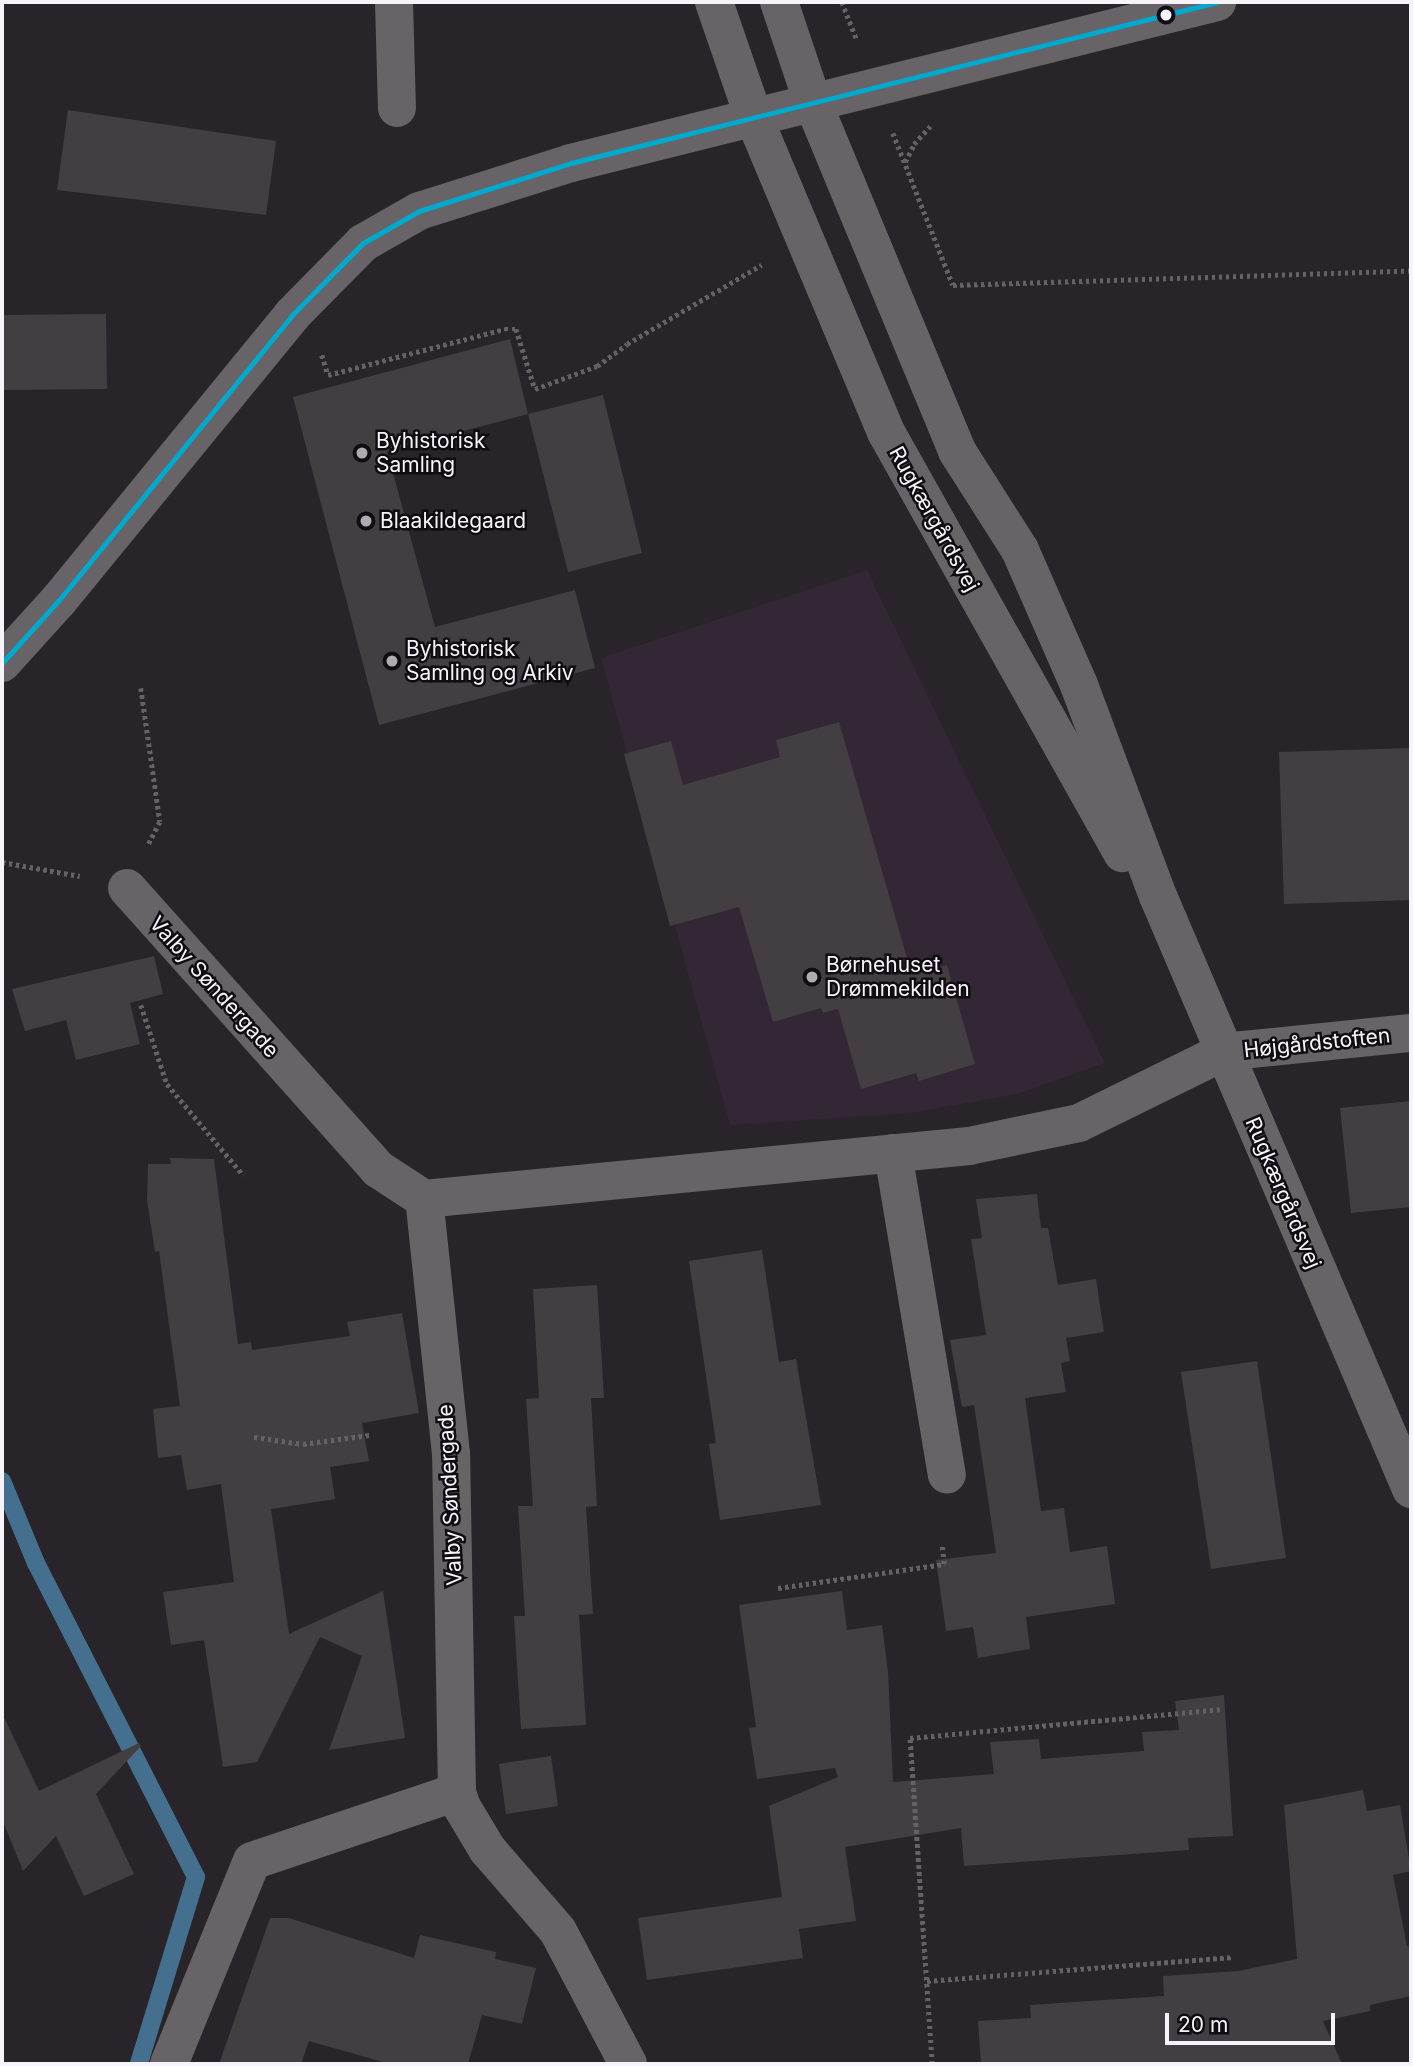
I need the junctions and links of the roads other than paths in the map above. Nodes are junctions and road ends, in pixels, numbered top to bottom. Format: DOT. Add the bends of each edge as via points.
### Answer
graph roads {
  1 [pos="394,2"];
  2 [pos="714,2"];
  3 [pos="779,2"];
  4 [pos="1217,2"];
  5 [pos="813,103"];
  6 [pos="397,108"];
  7 [pos="754,118"];
  8 [pos="2,663"];
  9 [pos="127,888"];
  10 [pos="1158,896"];
  11 [pos="1411,1033"];
  12 [pos="1223,1052"];
  13 [pos="893,1153"];
  14 [pos="424,1199"];
  15 [pos="947,1475"];
  16 [pos="1411,1489"];
  17 [pos="457,1792"];
  18 [pos="169,2064"];
  19 [pos="628,2064"];
  1 -- 6 [label="street"];
  2 -- 7 [label="street, Rugkærgårdsvej"];
  3 -- 5 [label="street, Rugkærgårdsvej"];
  4 -- 5 [label="street"];
  5 -- 7 [label="street"];
  5 -- 10 [label="street, Rugkærgårdsvej" via="957,452 1020,550 1079,685"];
  7 -- 8 [label="street" via="571,163 419,211 363,243 306,301 60,600"];
  7 -- 10 [label="street, Rugkærgårdsvej" via="886,432 1127,862"];
  9 -- 14 [label="street, Valby Søndergade" via="379,1169"];
  10 -- 12 [label="street, Rugkærgårdsvej"];
  11 -- 12 [label="street, Højgårdstoften"];
  12 -- 13 [label="street" via="1079,1123 969,1146"];
  12 -- 16 [label="street, Rugkærgårdsvej"];
  13 -- 14 [label="street"];
  13 -- 15 [label="street"];
  14 -- 17 [label="street, Valby Søndergade" via="451,1454"];
  17 -- 18 [label="street" via="252,1861"];
  17 -- 19 [label="street, Valby Søndergade" via="487,1849 558,1931"];
}
